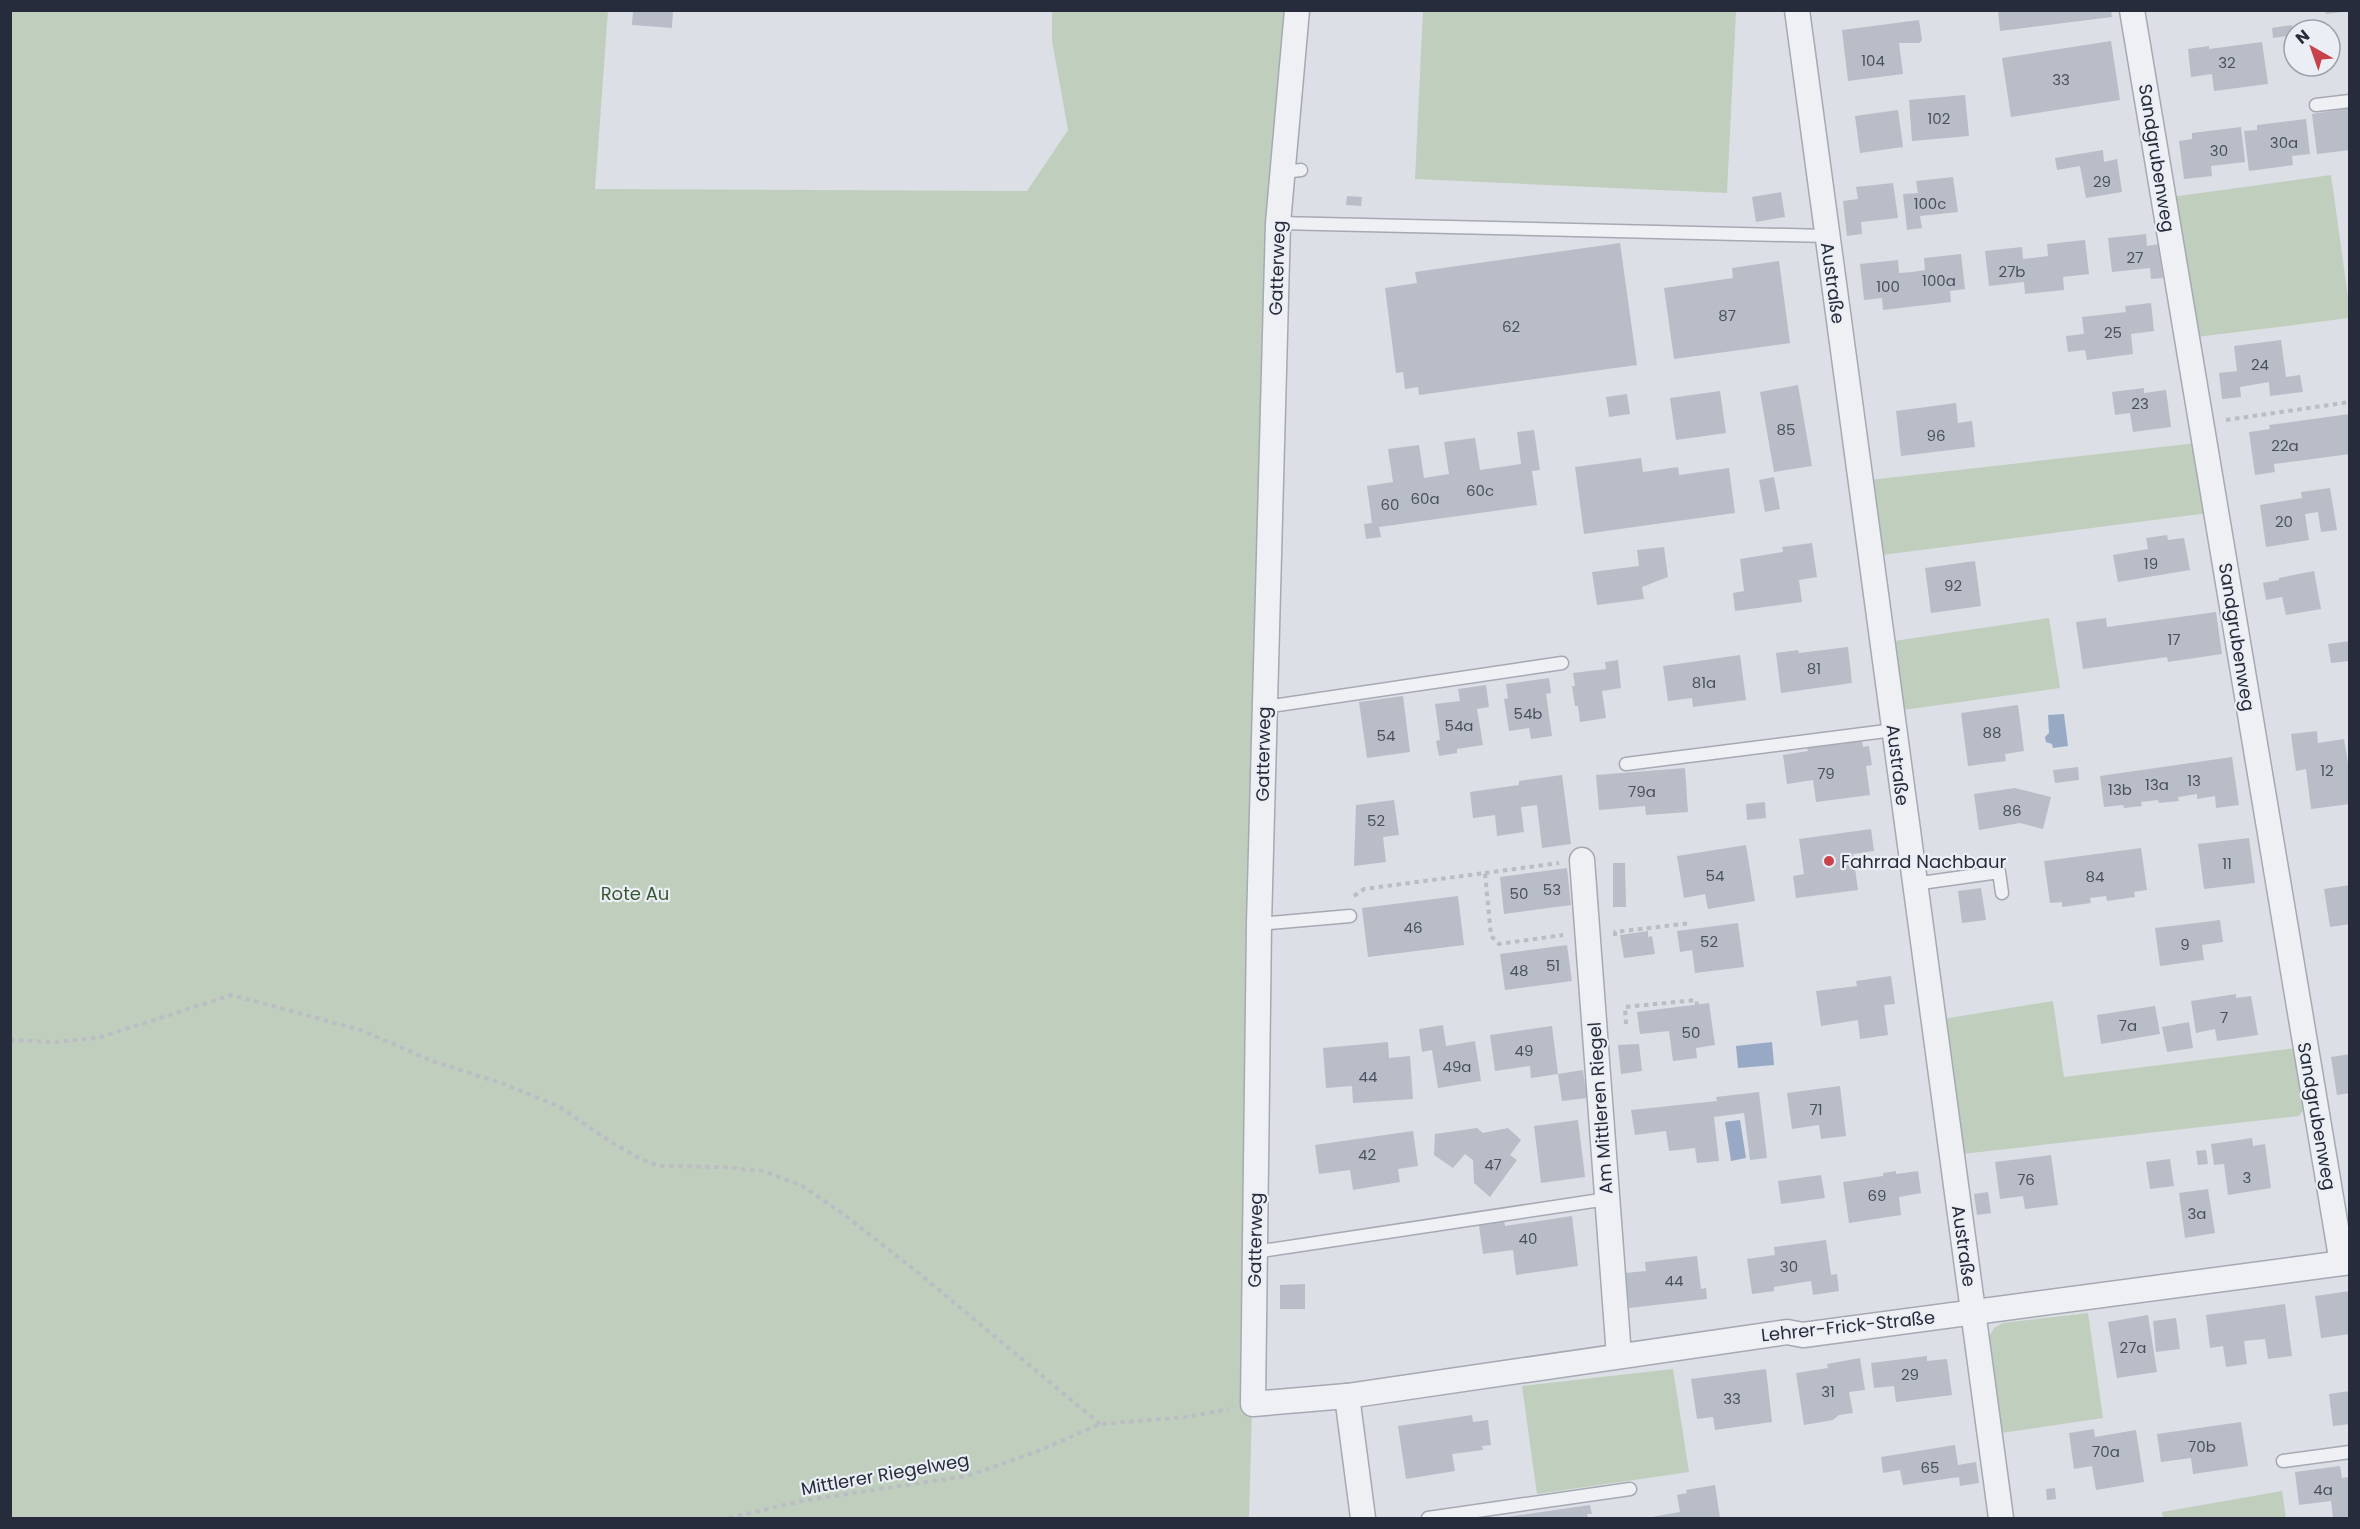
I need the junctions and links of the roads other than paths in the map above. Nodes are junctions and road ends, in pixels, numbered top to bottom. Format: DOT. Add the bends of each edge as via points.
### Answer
graph roads {
  1 [pos="1297,10"];
  2 [pos="1797,10"];
  3 [pos="2132,10"];
  4 [pos="2349,101"];
  5 [pos="2316,105"];
  6 [pos="1278,223"];
  7 [pos="1827,236"];
  8 [pos="1562,663"];
  9 [pos="1265,707"];
  10 [pos="1894,730"];
  11 [pos="1626,764"];
  12 [pos="1582,860"];
  13 [pos="1914,884"];
  14 [pos="2002,892"];
  15 [pos="1350,916"];
  16 [pos="1259,924"];
  17 [pos="1607,1199"];
  18 [pos="1255,1252"];
  19 [pos="2346,1263"];
  20 [pos="1973,1312"];
  21 [pos="1618,1356"];
  22 [pos="1347,1396"];
  23 [pos="2349,1452"];
  24 [pos="2283,1461"];
  25 [pos="1630,1489"];
  26 [pos="1364,1518"];
  27 [pos="1428,1518"];
  28 [pos="2001,1518"];
  1 -- 6 [label="street, Gatterweg" via="1292,171"];
  2 -- 7 [label="street, Austraße"];
  3 -- 19 [label="street, Sandgrubenweg"];
  4 -- 5 [label="lane"];
  6 -- 7 [label="lane"];
  6 -- 9 [label="street, Gatterweg"];
  7 -- 10 [label="street, Austraße"];
  8 -- 9 [label="lane"];
  9 -- 16 [label="street, Gatterweg"];
  10 -- 11 [label="lane"];
  10 -- 13 [label="street, Austraße"];
  12 -- 17 [label="street, Am Mittleren Riegel"];
  13 -- 14 [label="lane" via="1999,872"];
  13 -- 20 [label="street, Austraße"];
  15 -- 16 [label="lane"];
  16 -- 18 [label="street, Gatterweg"];
  17 -- 18 [label="lane"];
  17 -- 21 [label="street, Am Mittleren Riegel"];
  18 -- 22 [label="street, Gatterweg" via="1253,1404"];
  19 -- 20 [label="street, Lehrer-Frick-Straße"];
  20 -- 21 [label="street, Lehrer-Frick-Straße" via="1803,1335 1787,1332"];
  20 -- 28 [label="street, Austraße"];
  21 -- 22 [label="street, Lehrer-Frick-Straße"];
  22 -- 26 [label="street"];
  23 -- 24 [label="lane"];
  25 -- 27 [label="lane"];
}
